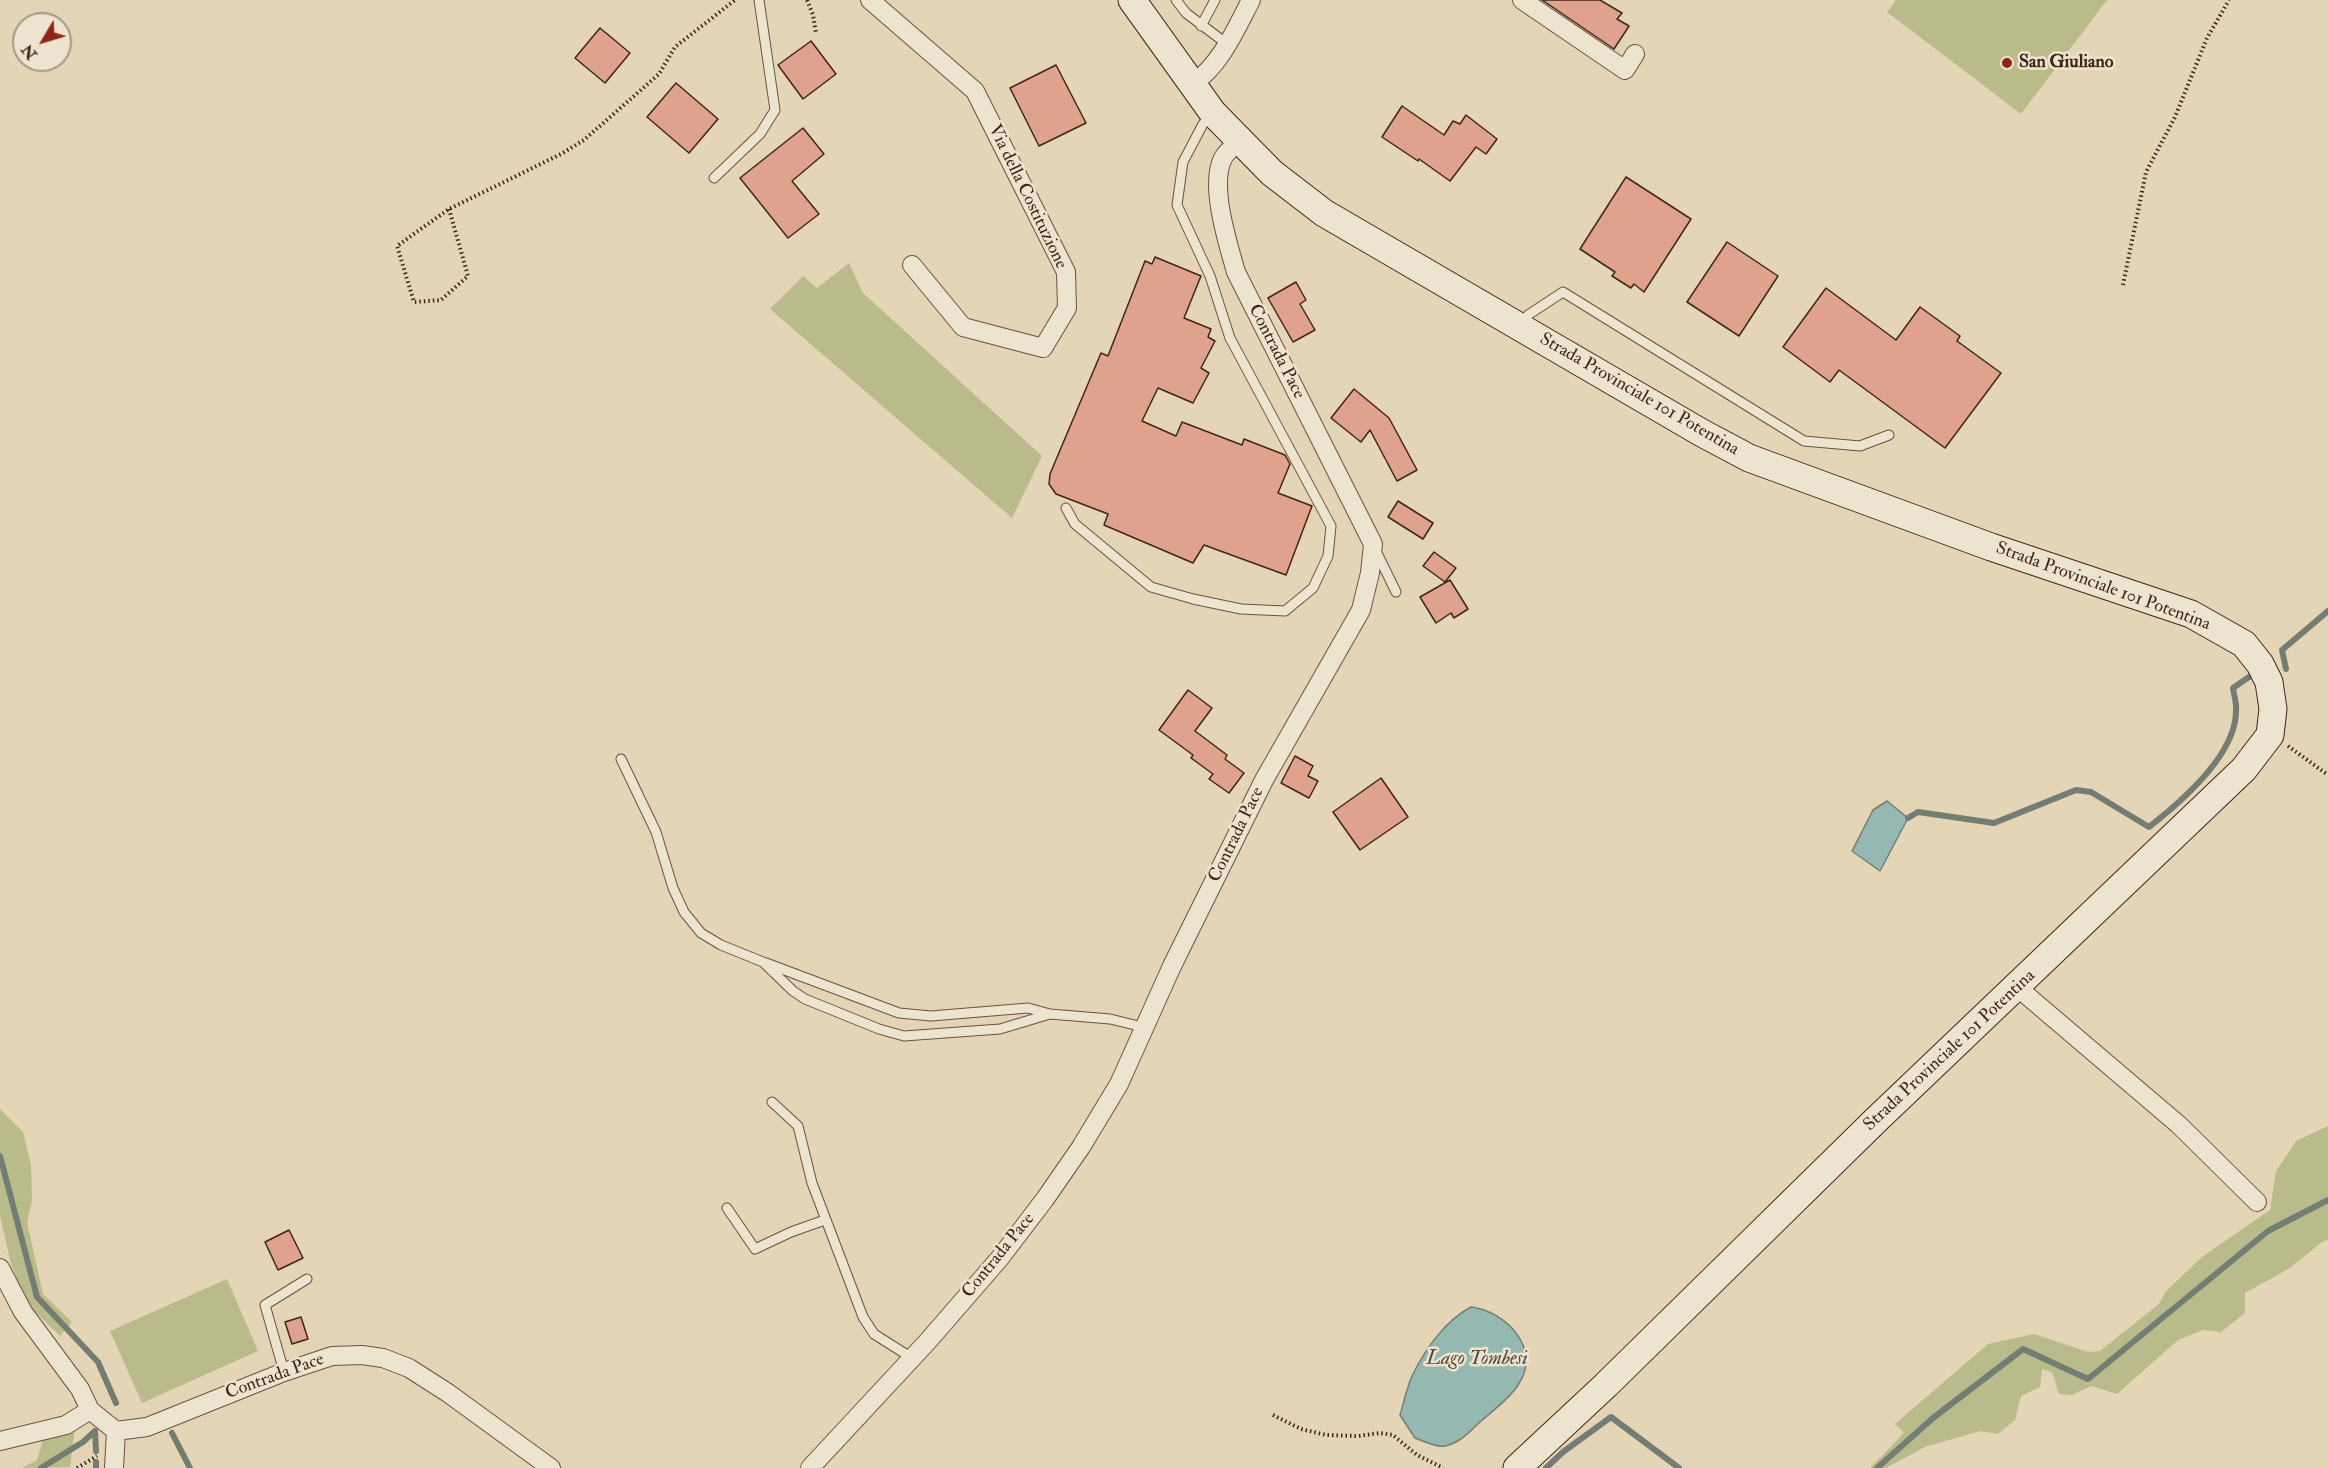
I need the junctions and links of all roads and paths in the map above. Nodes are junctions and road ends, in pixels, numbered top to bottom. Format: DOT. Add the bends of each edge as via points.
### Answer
graph roads {
  1 [pos="735,0"];
  2 [pos="759,0"];
  3 [pos="807,0"];
  4 [pos="870,0"];
  5 [pos="1132,0"];
  6 [pos="1176,0"];
  7 [pos="1215,0"];
  8 [pos="1251,0"];
  9 [pos="1522,0"];
  10 [pos="2229,0"];
  11 [pos="1201,26"];
  12 [pos="816,33"];
  13 [pos="1227,44"];
  14 [pos="1635,54"];
  15 [pos="1192,84"];
  16 [pos="1214,113"];
  17 [pos="1239,141"];
  18 [pos="714,178"];
  19 [pos="449,208"];
  20 [pos="912,265"];
  21 [pos="2123,285"];
  22 [pos="1520,327"];
  23 [pos="1889,435"];
  24 [pos="1066,508"];
  25 [pos="1373,544"];
  26 [pos="1396,592"];
  27 [pos="2270,735"];
  28 [pos="621,759"];
  29 [pos="2328,775"];
  30 [pos="763,962"];
  31 [pos="2017,987"];
  32 [pos="1050,1014"];
  33 [pos="1143,1027"];
  34 [pos="772,1102"];
  35 [pos="2257,1202"];
  36 [pos="727,1208"];
  37 [pos="825,1220"];
  38 [pos="0,1268"];
  39 [pos="307,1279"];
  40 [pos="912,1358"];
  41 [pos="284,1372"];
  42 [pos="90,1410"];
  43 [pos="1273,1415"];
  44 [pos="116,1431"];
  45 [pos="0,1441"];
  46 [pos="93,1458"];
  47 [pos="77,1468"];
  48 [pos="114,1468"];
  49 [pos="551,1468"];
  50 [pos="810,1468"];
  51 [pos="1443,1468"];
  52 [pos="1517,1468"];
  1 -- 19 [label="path" via="675,47 659,74 584,140"];
  2 -- 18 [label="lane" via="775,110 760,134"];
  3 -- 12 [label="path"];
  4 -- 20 [label="street, Via della Costituzione" via="975,92 1066,272 1067,308 1043,348 963,327"];
  5 -- 15 [label="main road, Strada Provinciale 101 Potentina"];
  6 -- 11 [label="lane"];
  7 -- 11 [label="lane"];
  8 -- 13 [label="street"];
  9 -- 14 [label="street" via="1625,70"];
  10 -- 21 [label="path" via="2207,38 2175,117 2145,172"];
  11 -- 13 [label="lane"];
  13 -- 15 [label="street"];
  15 -- 16 [label="main road, Strada Provinciale 101 Potentina"];
  16 -- 17 [label="main road, Strada Provinciale 101 Potentina"];
  16 -- 24 [label="lane" via="1203,124 1183,162 1177,205 1210,276 1230,338 1331,526 1328,556 1313,588 1285,611 1241,609 1151,587 1075,524"];
  17 -- 22 [label="main road, Strada Provinciale 101 Potentina" via="1272,173 1324,213"];
  17 -- 25 [label="street, Contrada Pace" via="1223,158 1218,184 1236,272"];
  19 -- 19 [label="path" via="397,246 414,302 441,300 468,276"];
  22 -- 23 [label="lane" via="1528,315 1563,292 1804,441 1860,446"];
  22 -- 27 [label="main road, Strada Provinciale 101 Potentina" via="1749,458 1991,547 2191,614 2220,629 2244,644 2269,682 2273,709"];
  25 -- 26 [label="lane"];
  25 -- 33 [label="street, Contrada Pace" via="1361,610 1264,780"];
  27 -- 29 [label="path"];
  27 -- 31 [label="main road, Strada Provinciale 101 Potentina" via="2244,769"];
  28 -- 30 [label="lane" via="656,832 684,912 701,933"];
  30 -- 32 [label="lane" via="900,1013 931,1016 1028,1008"];
  30 -- 32 [label="lane" via="805,999 904,1036 1000,1029"];
  31 -- 35 [label="street" via="2179,1125"];
  31 -- 52 [label="main road, Strada Provinciale 101 Potentina"];
  32 -- 33 [label="lane" via="1110,1019"];
  33 -- 40 [label="street, Contrada Pace" via="1119,1084 1069,1164 999,1258"];
  34 -- 37 [label="lane" via="798,1126"];
  36 -- 37 [label="lane" via="755,1249"];
  37 -- 40 [label="lane" via="863,1317 874,1334"];
  38 -- 42 [label="street" via="23,1312 80,1389"];
  39 -- 41 [label="lane" via="266,1305"];
  40 -- 50 [label="street, Contrada Pace"];
  41 -- 44 [label="street, Contrada Pace" via="147,1427"];
  41 -- 49 [label="street, Contrada Pace" via="332,1356 362,1355 409,1368"];
  42 -- 44 [label="street"];
  42 -- 45 [label="street" via="66,1425"];
  43 -- 51 [label="path" via="1301,1429 1326,1435 1393,1435"];
  44 -- 48 [label="street"];
  46 -- 47 [label="path"];
}
